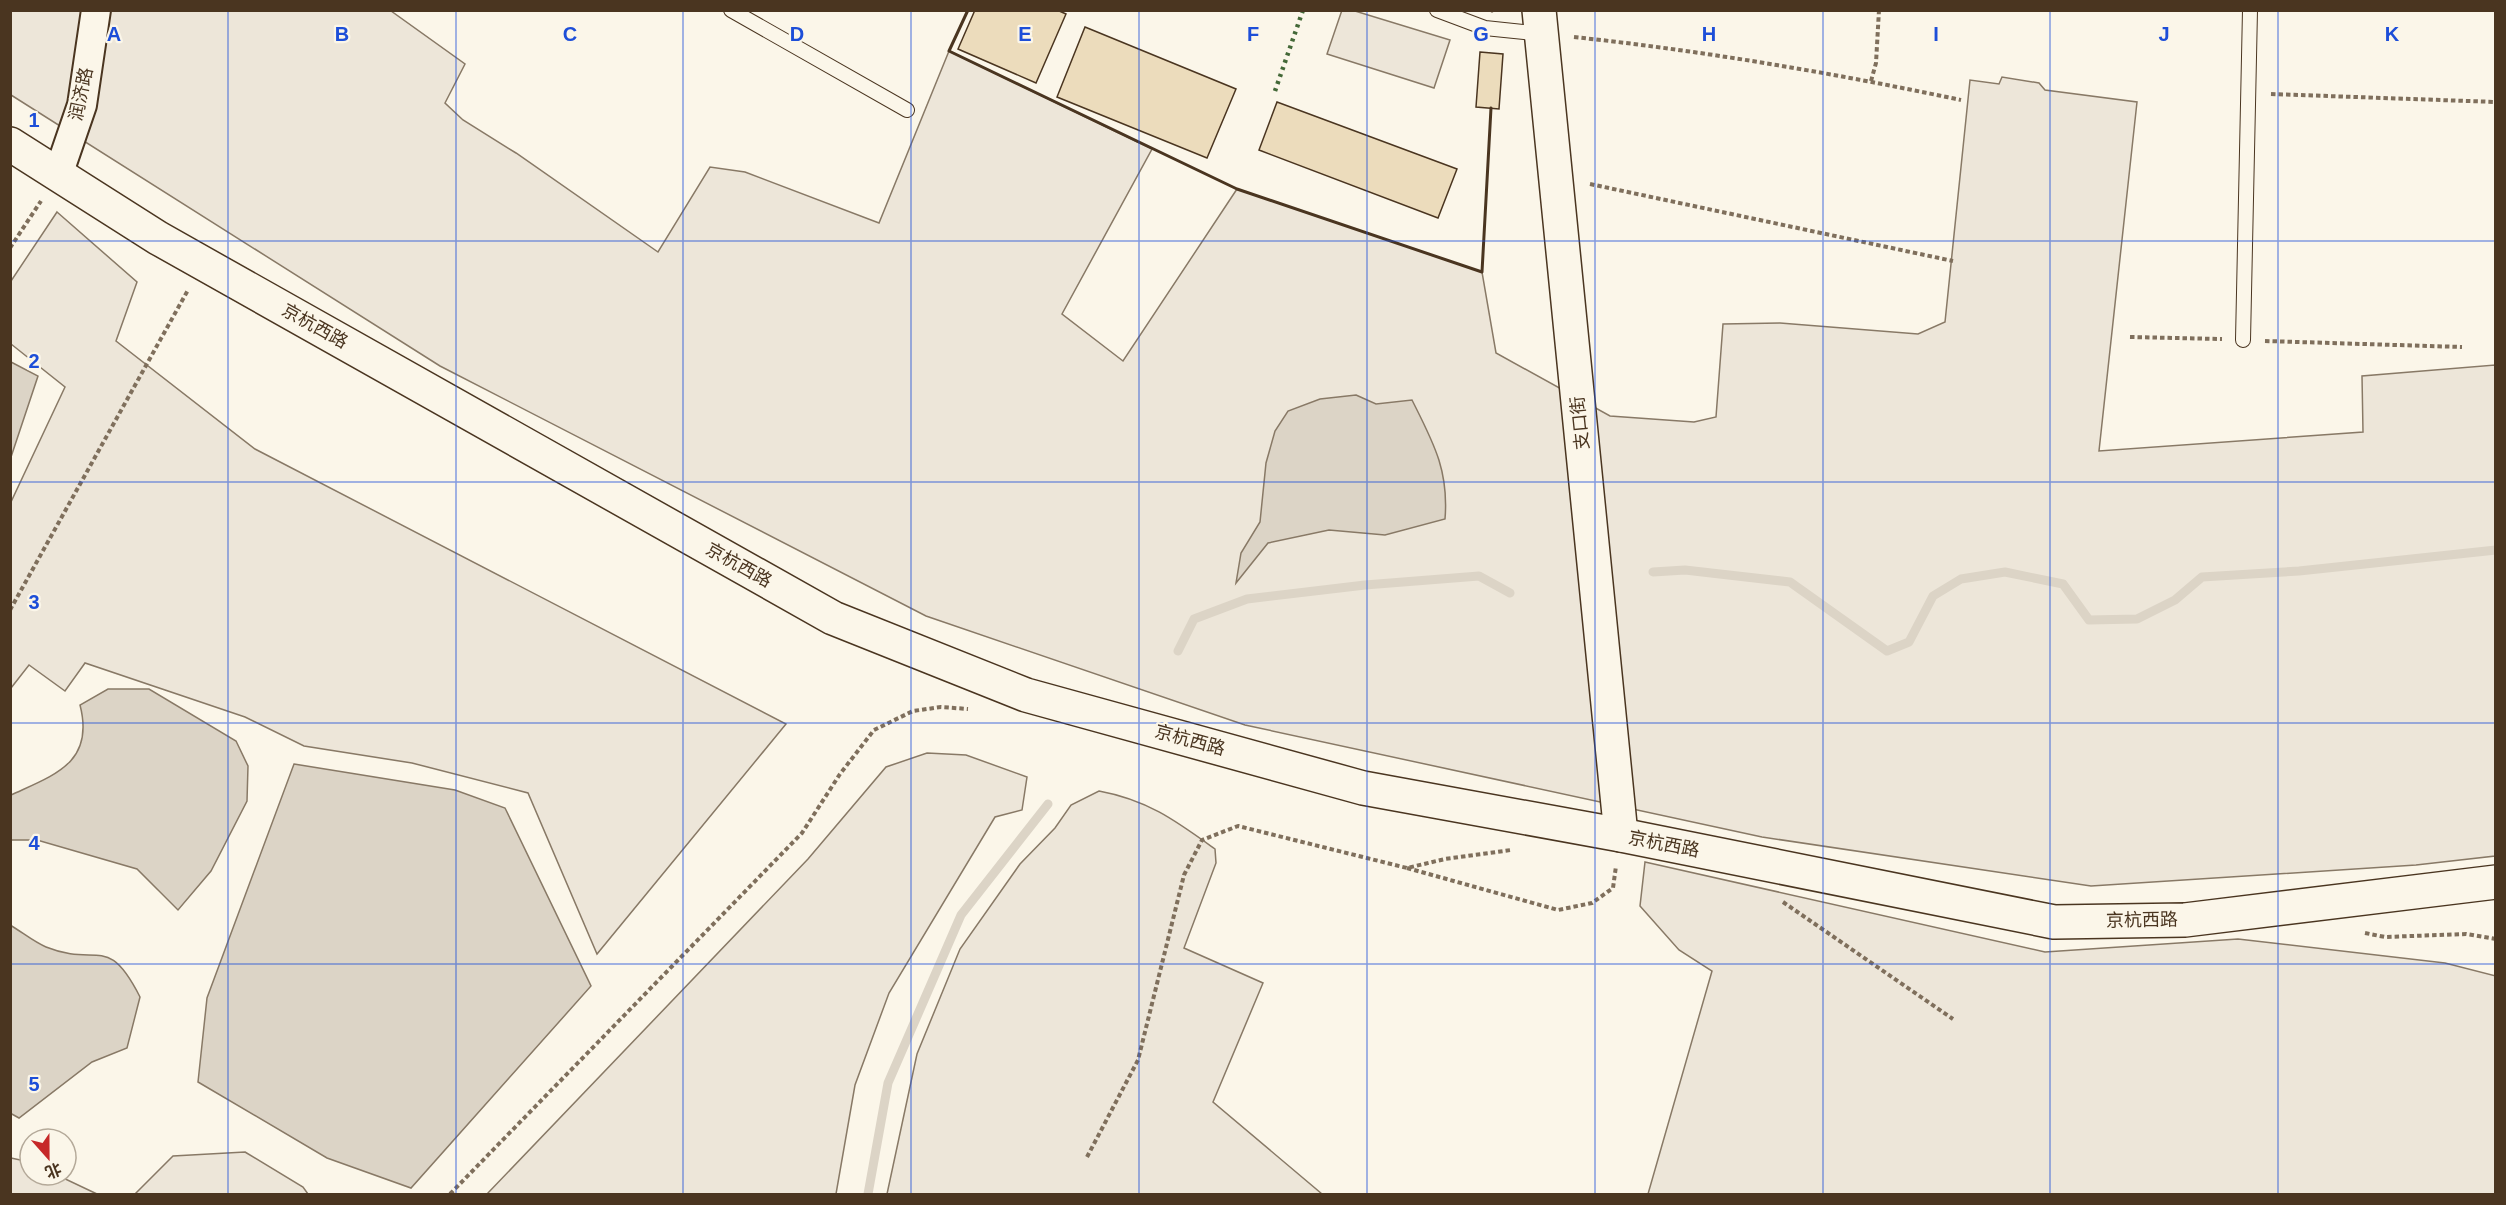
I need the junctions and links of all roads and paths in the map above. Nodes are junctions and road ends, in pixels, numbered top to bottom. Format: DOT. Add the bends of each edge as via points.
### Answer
graph roads {
  1 [pos="96,10"];
  2 [pos="731,10"];
  3 [pos="1437,10"];
  4 [pos="1879,10"];
  5 [pos="2250,10"];
  6 [pos="1541,22"];
  7 [pos="1871,81"];
  8 [pos="2249,93"];
  9 [pos="1961,100"];
  10 [pos="2496,102"];
  11 [pos="907,110"];
  12 [pos="10,144"];
  13 [pos="58,175"];
  14 [pos="1556,177"];
  15 [pos="10,248"];
  16 [pos="1953,261"];
  17 [pos="202,263"];
  18 [pos="2130,337"];
  19 [pos="2243,340"];
  20 [pos="2462,347"];
  21 [pos="10,610"];
  22 [pos="977,709"];
  23 [pos="1621,835"];
  24 [pos="1515,849"];
  25 [pos="1407,868"];
  26 [pos="2496,882"];
  27 [pos="1780,900"];
  28 [pos="1953,1019"];
  29 [pos="1087,1157"];
  30 [pos="450,1194"];
  1 -- 13 [label="street, 润济路" via="82,105"];
  2 -- 11 [label="lane"];
  3 -- 6 [label="lane" via="1485,28"];
  4 -- 7 [label="path"];
  5 -- 8 [label="lane"];
  6 -- 7 [label="path" via="1657,46"];
  6 -- 14 [label="main road, 支口街"];
  7 -- 9 [label="path"];
  8 -- 10 [label="path"];
  8 -- 19 [label="lane"];
  12 -- 13 [label="main road, 京杭西路"];
  13 -- 15 [label="path"];
  13 -- 17 [label="main road, 京杭西路"];
  14 -- 16 [label="path"];
  14 -- 23 [label="main road, 支口街"];
  17 -- 21 [label="path"];
  17 -- 23 [label="main road, 京杭西路" via="844,622 1026,695 1363,788"];
  18 -- 19 [label="path"];
  19 -- 20 [label="path"];
  22 -- 30 [label="path" via="941,707 913,711 874,730 802,833"];
  23 -- 25 [label="path" via="1613,888 1592,903 1557,910"];
  23 -- 26 [label="main road, 京杭西路" via="2054,922 2185,920"];
  24 -- 25 [label="path" via="1445,858"];
  25 -- 29 [label="path" via="1238,826 1202,840 1184,875 1138,1060"];
  27 -- 28 [label="path"];
}
